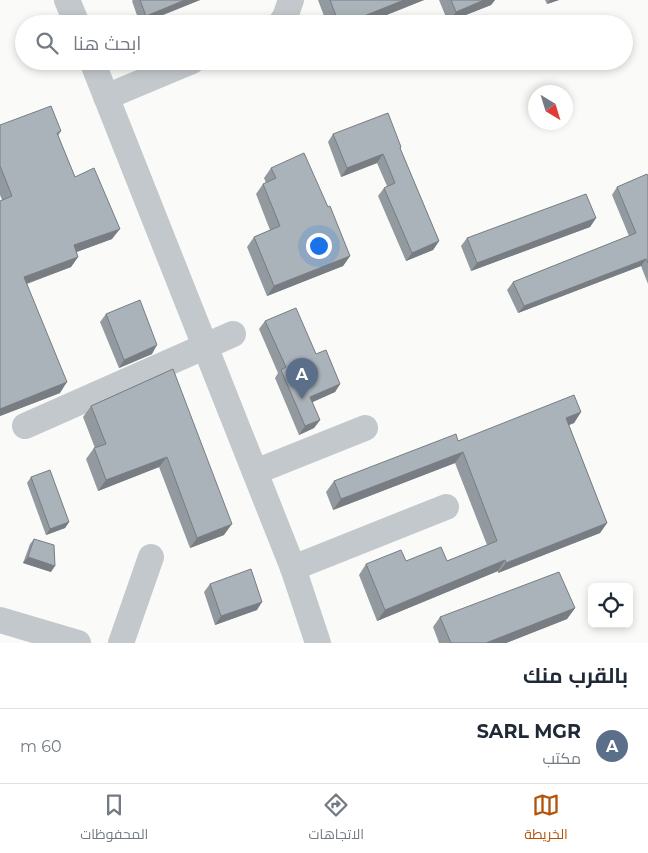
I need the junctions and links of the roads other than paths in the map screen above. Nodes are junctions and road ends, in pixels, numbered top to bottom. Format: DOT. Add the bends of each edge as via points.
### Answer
graph roads {
  1 [pos="67,0"];
  2 [pos="291,0"];
  3 [pos="73,15"];
  4 [pos="286,15"];
  5 [pos="96,70"];
  6 [pos="170,70"];
  7 [pos="106,97"];
  8 [pos="233,334"];
  9 [pos="205,347"];
  10 [pos="25,426"];
  11 [pos="364,428"];
  12 [pos="255,472"];
  13 [pos="446,507"];
  14 [pos="151,557"];
  15 [pos="293,568"];
  16 [pos="0,620"];
  17 [pos="24,635"];
  18 [pos="78,643"];
  19 [pos="121,643"];
  20 [pos="318,643"];
  1 -- 3 [label="street"];
  2 -- 4 [label="street"];
  5 -- 7 [label="street"];
  6 -- 7 [label="street"];
  7 -- 9 [label="street"];
  8 -- 9 [label="street"];
  9 -- 10 [label="street"];
  9 -- 12 [label="street"];
  11 -- 12 [label="street"];
  12 -- 15 [label="street"];
  13 -- 15 [label="street"];
  14 -- 19 [label="street"];
  15 -- 20 [label="street"];
  16 -- 17 [label="street"];
  17 -- 18 [label="street"];
}
